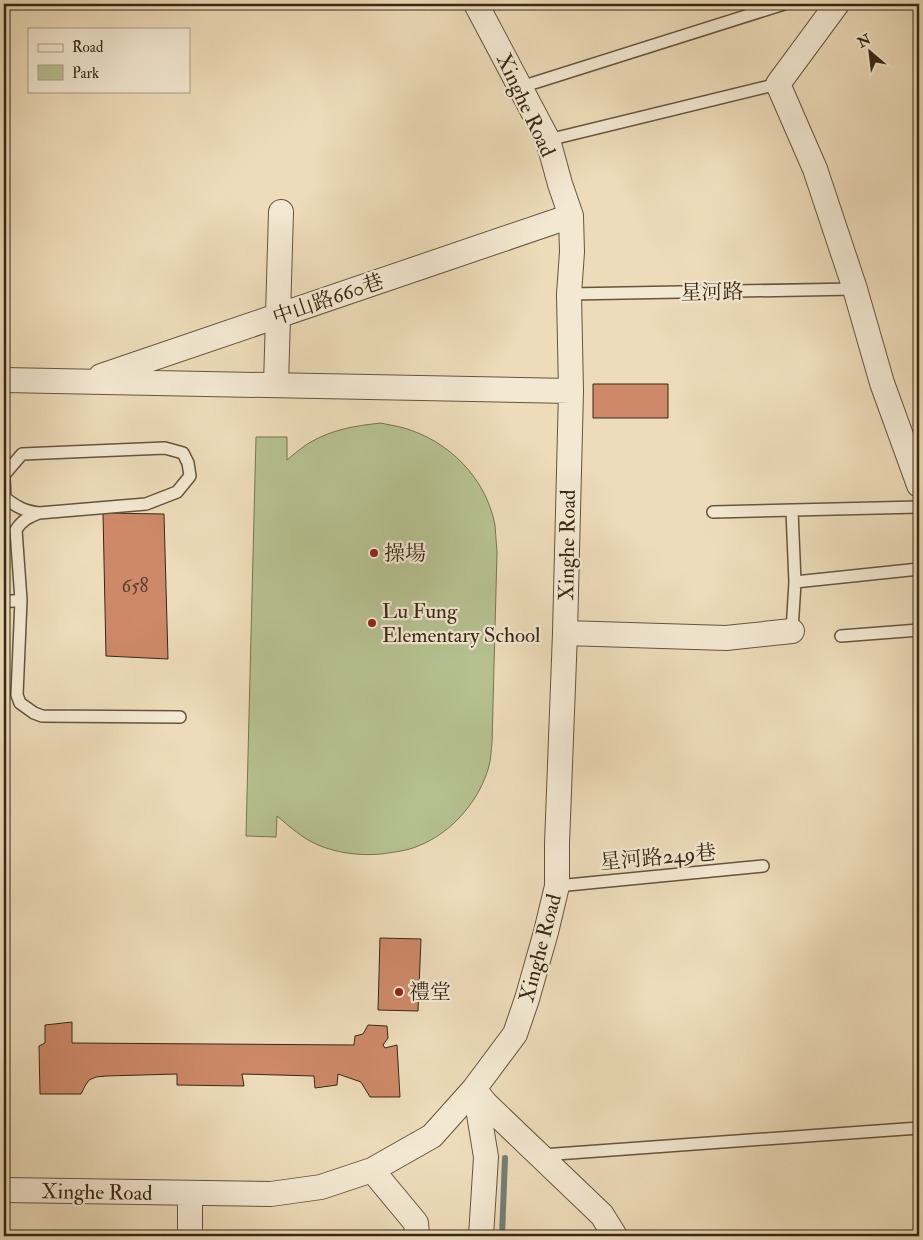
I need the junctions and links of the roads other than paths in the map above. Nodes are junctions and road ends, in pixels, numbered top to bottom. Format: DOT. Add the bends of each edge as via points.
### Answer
graph roads {
  1 [pos="476,4"];
  2 [pos="784,4"];
  3 [pos="837,4"];
  4 [pos="778,84"];
  5 [pos="521,87"];
  6 [pos="548,140"];
  7 [pos="281,212"];
  8 [pos="570,216"];
  9 [pos="855,289"];
  10 [pos="570,294"];
  11 [pos="278,316"];
  12 [pos="4,380"];
  13 [pos="85,381"];
  14 [pos="276,385"];
  15 [pos="571,391"];
  16 [pos="4,477"];
  17 [pos="919,485"];
  18 [pos="919,506"];
  19 [pos="792,511"];
  20 [pos="713,512"];
  21 [pos="39,513"];
  22 [pos="919,569"];
  23 [pos="795,582"];
  24 [pos="21,600"];
  25 [pos="4,602"];
  26 [pos="919,630"];
  27 [pos="792,631"];
  28 [pos="565,633"];
  29 [pos="840,636"];
  30 [pos="180,717"];
  31 [pos="763,866"];
  32 [pos="557,886"];
  33 [pos="474,1089"];
  34 [pos="919,1128"];
  35 [pos="540,1155"];
  36 [pos="372,1170"];
  37 [pos="4,1190"];
  38 [pos="190,1193"];
  39 [pos="190,1236"];
  40 [pos="417,1236"];
  41 [pos="481,1236"];
  42 [pos="616,1236"];
  1 -- 5 [label="street, Xinghe Road"];
  2 -- 5 [label="lane"];
  3 -- 4 [label="street"];
  4 -- 6 [label="lane"];
  4 -- 9 [label="street" via="815,169"];
  5 -- 6 [label="street, Xinghe Road"];
  6 -- 8 [label="street, Xinghe Road"];
  7 -- 11 [label="street"];
  8 -- 10 [label="street, Xinghe Road"];
  8 -- 11 [label="street, 中山路660巷"];
  9 -- 10 [label="lane, 星河路"];
  9 -- 17 [label="street" via="882,383"];
  10 -- 15 [label="street, Xinghe Road"];
  11 -- 13 [label="street, 中山路660巷"];
  11 -- 14 [label="street"];
  12 -- 13 [label="street, 中山路660巷"];
  13 -- 14 [label="street, 中山路660巷"];
  14 -- 15 [label="street, 中山路660巷"];
  15 -- 28 [label="street, Xinghe Road"];
  16 -- 21 [label="lane" via="5,498 26,511"];
  16 -- 21 [label="lane" via="22,454 165,448 183,452 188,463 190,476 176,492 146,504"];
  18 -- 19 [label="lane"];
  19 -- 20 [label="lane"];
  19 -- 23 [label="lane"];
  21 -- 24 [label="lane" via="25,519 16,530"];
  22 -- 23 [label="lane"];
  23 -- 27 [label="lane"];
  24 -- 25 [label="lane"];
  24 -- 30 [label="lane" via="17,695 20,703 42,716"];
  26 -- 29 [label="lane"];
  27 -- 28 [label="street" via="726,638"];
  28 -- 32 [label="street, Xinghe Road"];
  31 -- 32 [label="lane, 星河路249巷"];
  32 -- 33 [label="street, Xinghe Road" via="515,1034"];
  33 -- 35 [label="street"];
  33 -- 36 [label="street, Xinghe Road" via="432,1136"];
  33 -- 41 [label="street" via="486,1157"];
  34 -- 35 [label="lane"];
  35 -- 42 [label="street" via="602,1214"];
  36 -- 38 [label="street, Xinghe Road" via="321,1187 271,1194"];
  36 -- 40 [label="street" via="416,1223"];
  37 -- 38 [label="street, Xinghe Road"];
  38 -- 39 [label="street"];
}
